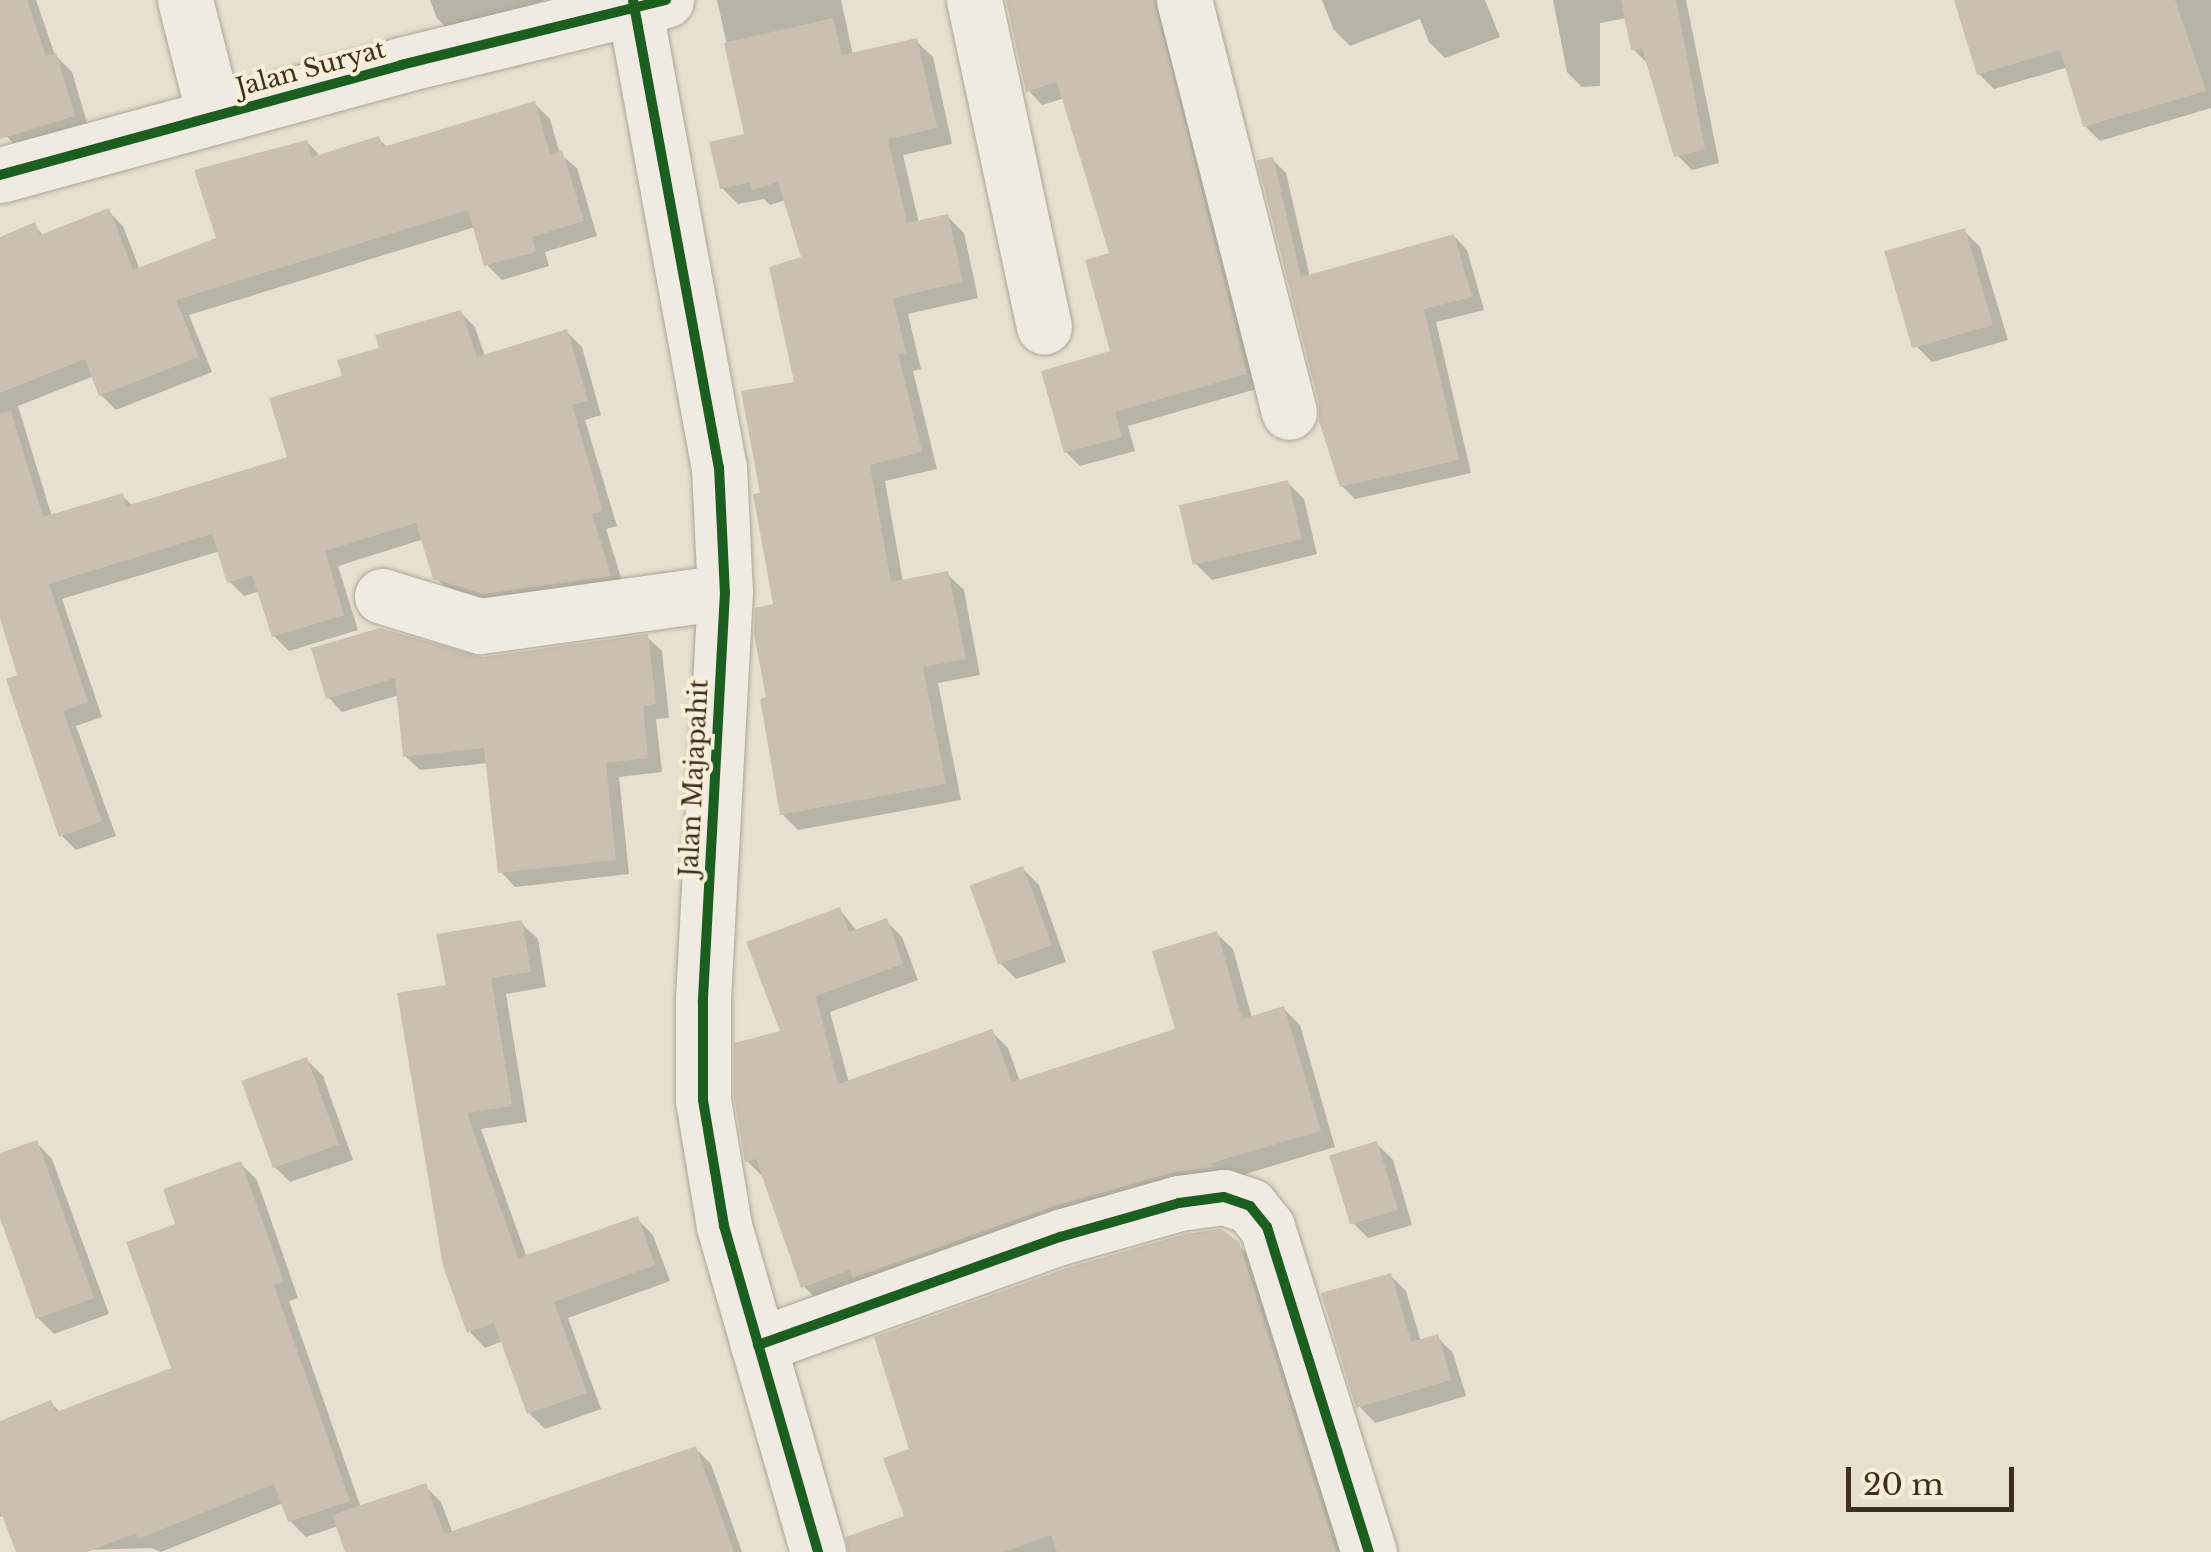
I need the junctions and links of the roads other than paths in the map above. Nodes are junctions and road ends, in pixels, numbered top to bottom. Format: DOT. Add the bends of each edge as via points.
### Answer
graph roads {
  1 [pos="185,0"];
  2 [pos="974,0"];
  3 [pos="1184,0"];
  4 [pos="645,2"];
  5 [pos="214,115"];
  6 [pos="0,175"];
  7 [pos="1044,327"];
  8 [pos="1289,412"];
  9 [pos="725,592"];
  10 [pos="382,596"];
  11 [pos="758,1344"];
  12 [pos="816,1552"];
  13 [pos="1369,1552"];
  1 -- 5 [label="street"];
  2 -- 7 [label="street"];
  3 -- 8 [label="street"];
  4 -- 5 [label="street, Jalan Suryat"];
  4 -- 9 [label="street, Jalan Majapahit" via="719,468"];
  5 -- 6 [label="street, Jalan Suryat"];
  9 -- 10 [label="street" via="480,626"];
  9 -- 11 [label="street, Jalan Majapahit" via="702,1002 704,1100 724,1226"];
  11 -- 12 [label="street, Jalan Majapahit"];
  11 -- 13 [label="street" via="1060,1236 1179,1203 1224,1198 1250,1206 1266,1227"];
}
